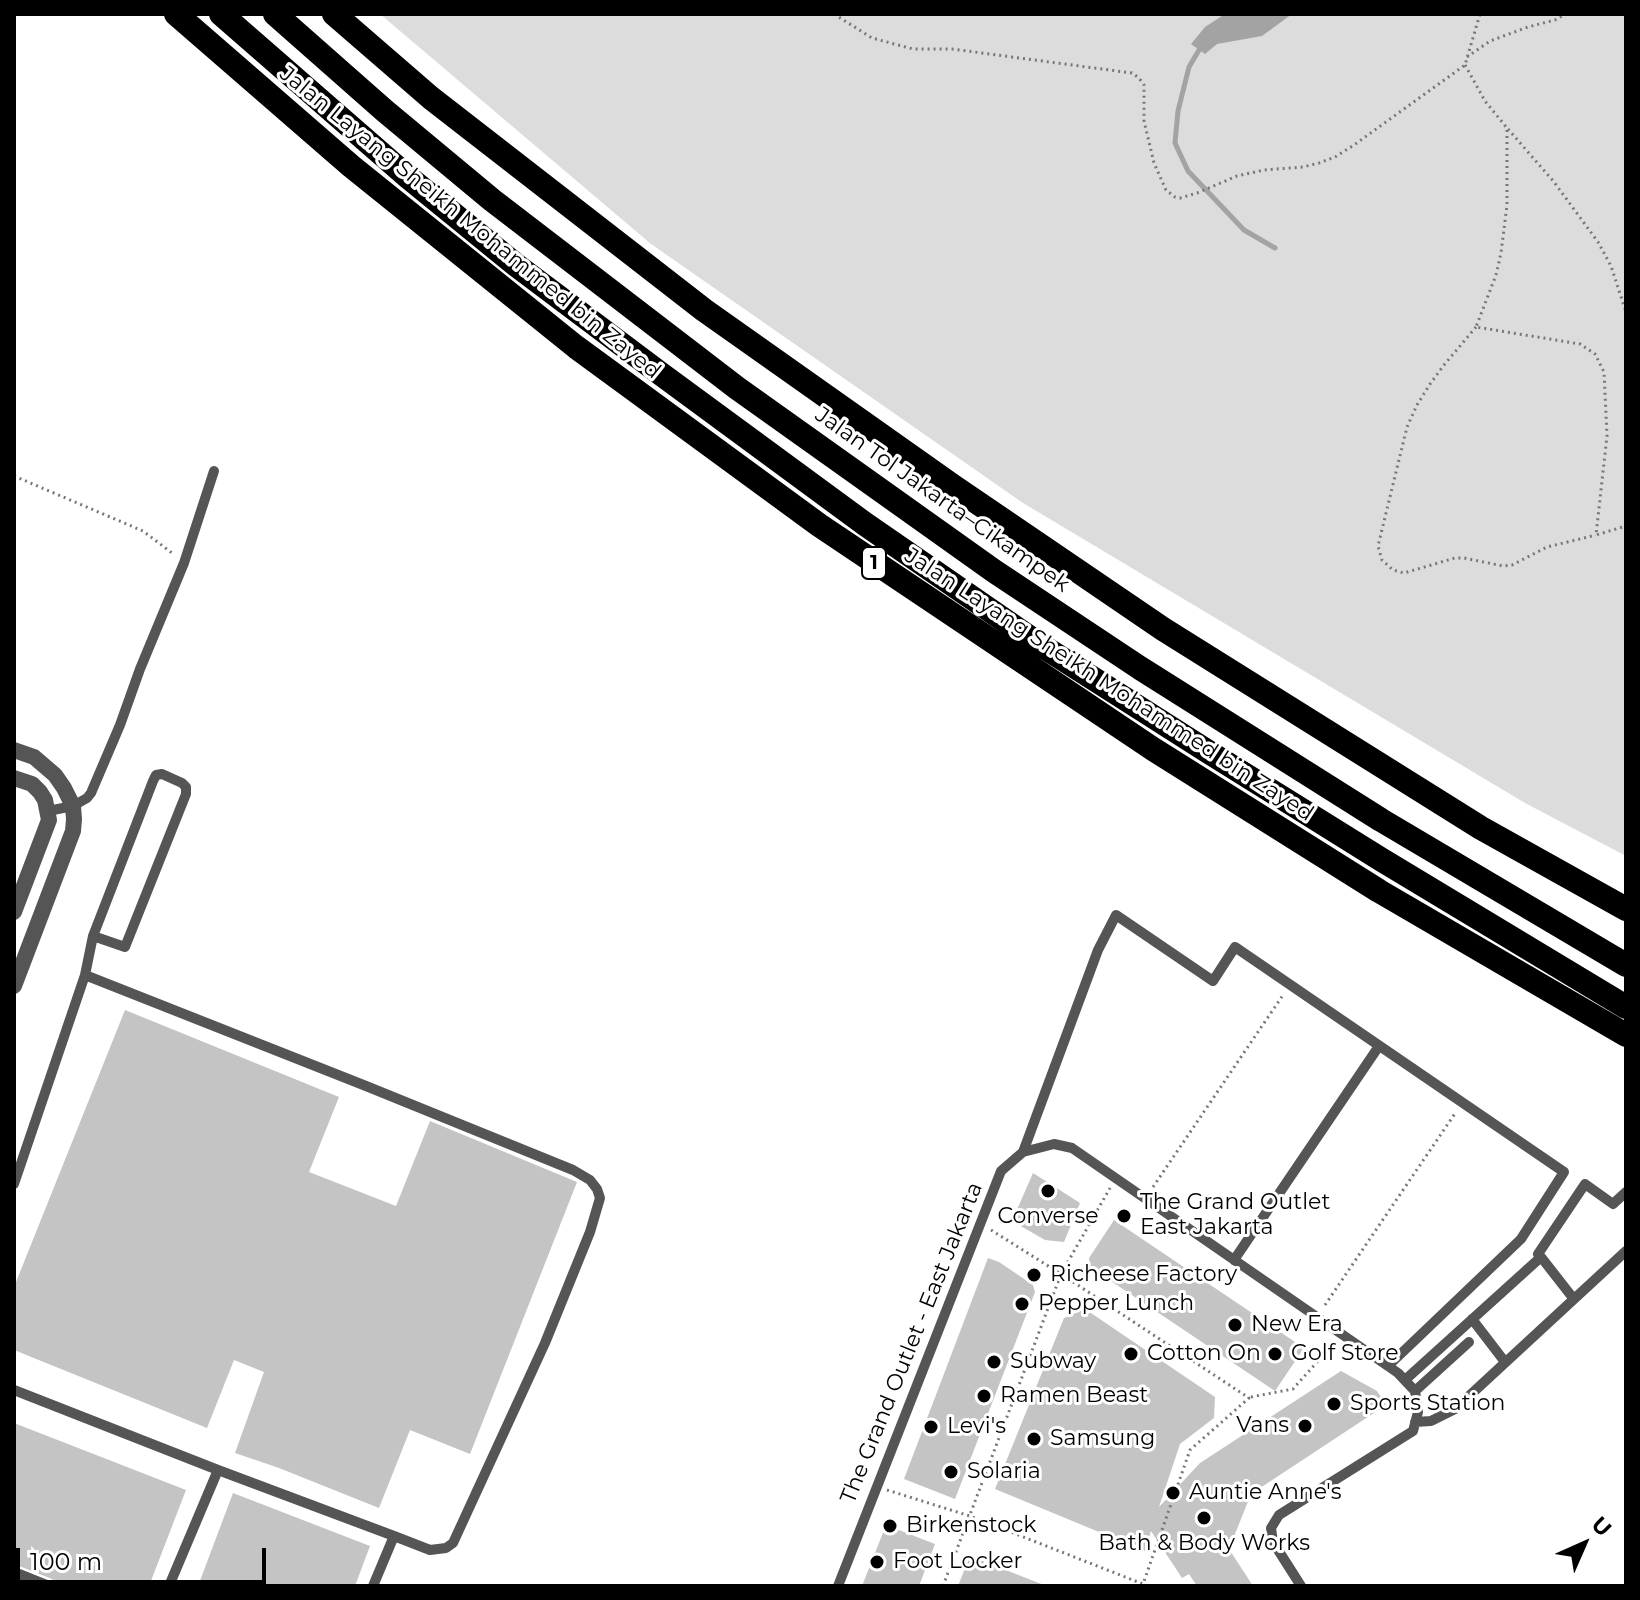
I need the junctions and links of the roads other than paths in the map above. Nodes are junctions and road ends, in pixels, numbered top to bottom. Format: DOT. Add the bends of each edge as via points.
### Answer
graph roads {
  1 [pos="176,14"];
  2 [pos="221,14"];
  3 [pos="275,14"];
  4 [pos="334,14"];
  5 [pos="214,471"];
  6 [pos="14,750"];
  7 [pos="14,778"];
  8 [pos="73,806"];
  9 [pos="48,811"];
  10 [pos="1626,909"];
  11 [pos="14,912"];
  12 [pos="93,936"];
  13 [pos="1626,965"];
  14 [pos="85,975"];
  15 [pos="14,986"];
  16 [pos="1626,1007"];
  17 [pos="1626,1035"];
  18 [pos="1379,1046"];
  19 [pos="1023,1152"];
  20 [pos="14,1184"];
  21 [pos="1626,1192"];
  22 [pos="1626,1251"];
  23 [pos="1541,1257"];
  24 [pos="1234,1260"];
  25 [pos="1573,1298"];
  26 [pos="1472,1319"];
  27 [pos="1469,1342"];
  28 [pos="1505,1362"];
  29 [pos="1388,1366"];
  30 [pos="1405,1380"];
  31 [pos="14,1390"];
  32 [pos="1415,1391"];
  33 [pos="1415,1422"];
  34 [pos="218,1470"];
  35 [pos="394,1536"];
  36 [pos="14,1572"];
  37 [pos="49,1586"];
  38 [pos="169,1586"];
  39 [pos="373,1586"];
  40 [pos="838,1586"];
  41 [pos="1301,1586"];
  1 -- 17 [label="highway, Jalan Layang Sheikh Mohammed bin Zayed / 1" via="351,166 576,347 819,525 1153,749 1379,891"];
  2 -- 16 [label="highway, 1" via="516,265 878,534 1207,751"];
  3 -- 13 [label="highway, Jalan Tol Jakarta–Cikampek" via="504,209 737,388 994,571 1381,820"];
  4 -- 10 [label="highway" via="431,98 704,310 953,486 1163,629 1481,828"];
  5 -- 8 [label="lane" via="120,725 91,793"];
  6 -- 8 [label="street" via="46,766"];
  7 -- 9 [label="street" via="32,784"];
  8 -- 9 [label="lane"];
  8 -- 15 [label="street" via="73,831"];
  9 -- 11 [label="street"];
  12 -- 12 [label="lane" via="125,947 186,794 182,783 156,775"];
  12 -- 14 [label="lane"];
  14 -- 20 [label="lane"];
  14 -- 35 [label="lane" via="573,1170 597,1189 598,1207 545,1343 453,1543 430,1550"];
  18 -- 19 [label="lane" via="1235,947 1213,981 1116,915"];
  18 -- 24 [label="lane"];
  18 -- 29 [label="lane" via="1564,1172 1521,1239"];
  19 -- 24 [label="lane" via="1054,1144 1072,1148"];
  19 -- 40 [label="lane, The Grand Outlet - East Jakarta" via="1001,1171"];
  21 -- 23 [label="lane" via="1613,1204 1585,1184 1538,1254"];
  22 -- 25 [label="lane"];
  23 -- 25 [label="lane"];
  23 -- 26 [label="lane"];
  24 -- 29 [label="lane"];
  25 -- 28 [label="lane"];
  26 -- 28 [label="lane"];
  26 -- 30 [label="lane"];
  27 -- 32 [label="lane"];
  28 -- 33 [label="lane" via="1455,1409"];
  29 -- 30 [label="lane"];
  30 -- 32 [label="lane"];
  31 -- 34 [label="lane"];
  32 -- 33 [label="lane"];
  33 -- 41 [label="lane" via="1413,1431 1279,1515 1271,1528 1273,1542"];
  34 -- 35 [label="lane"];
  34 -- 38 [label="lane"];
  35 -- 39 [label="lane"];
  36 -- 37 [label="lane"];
}
